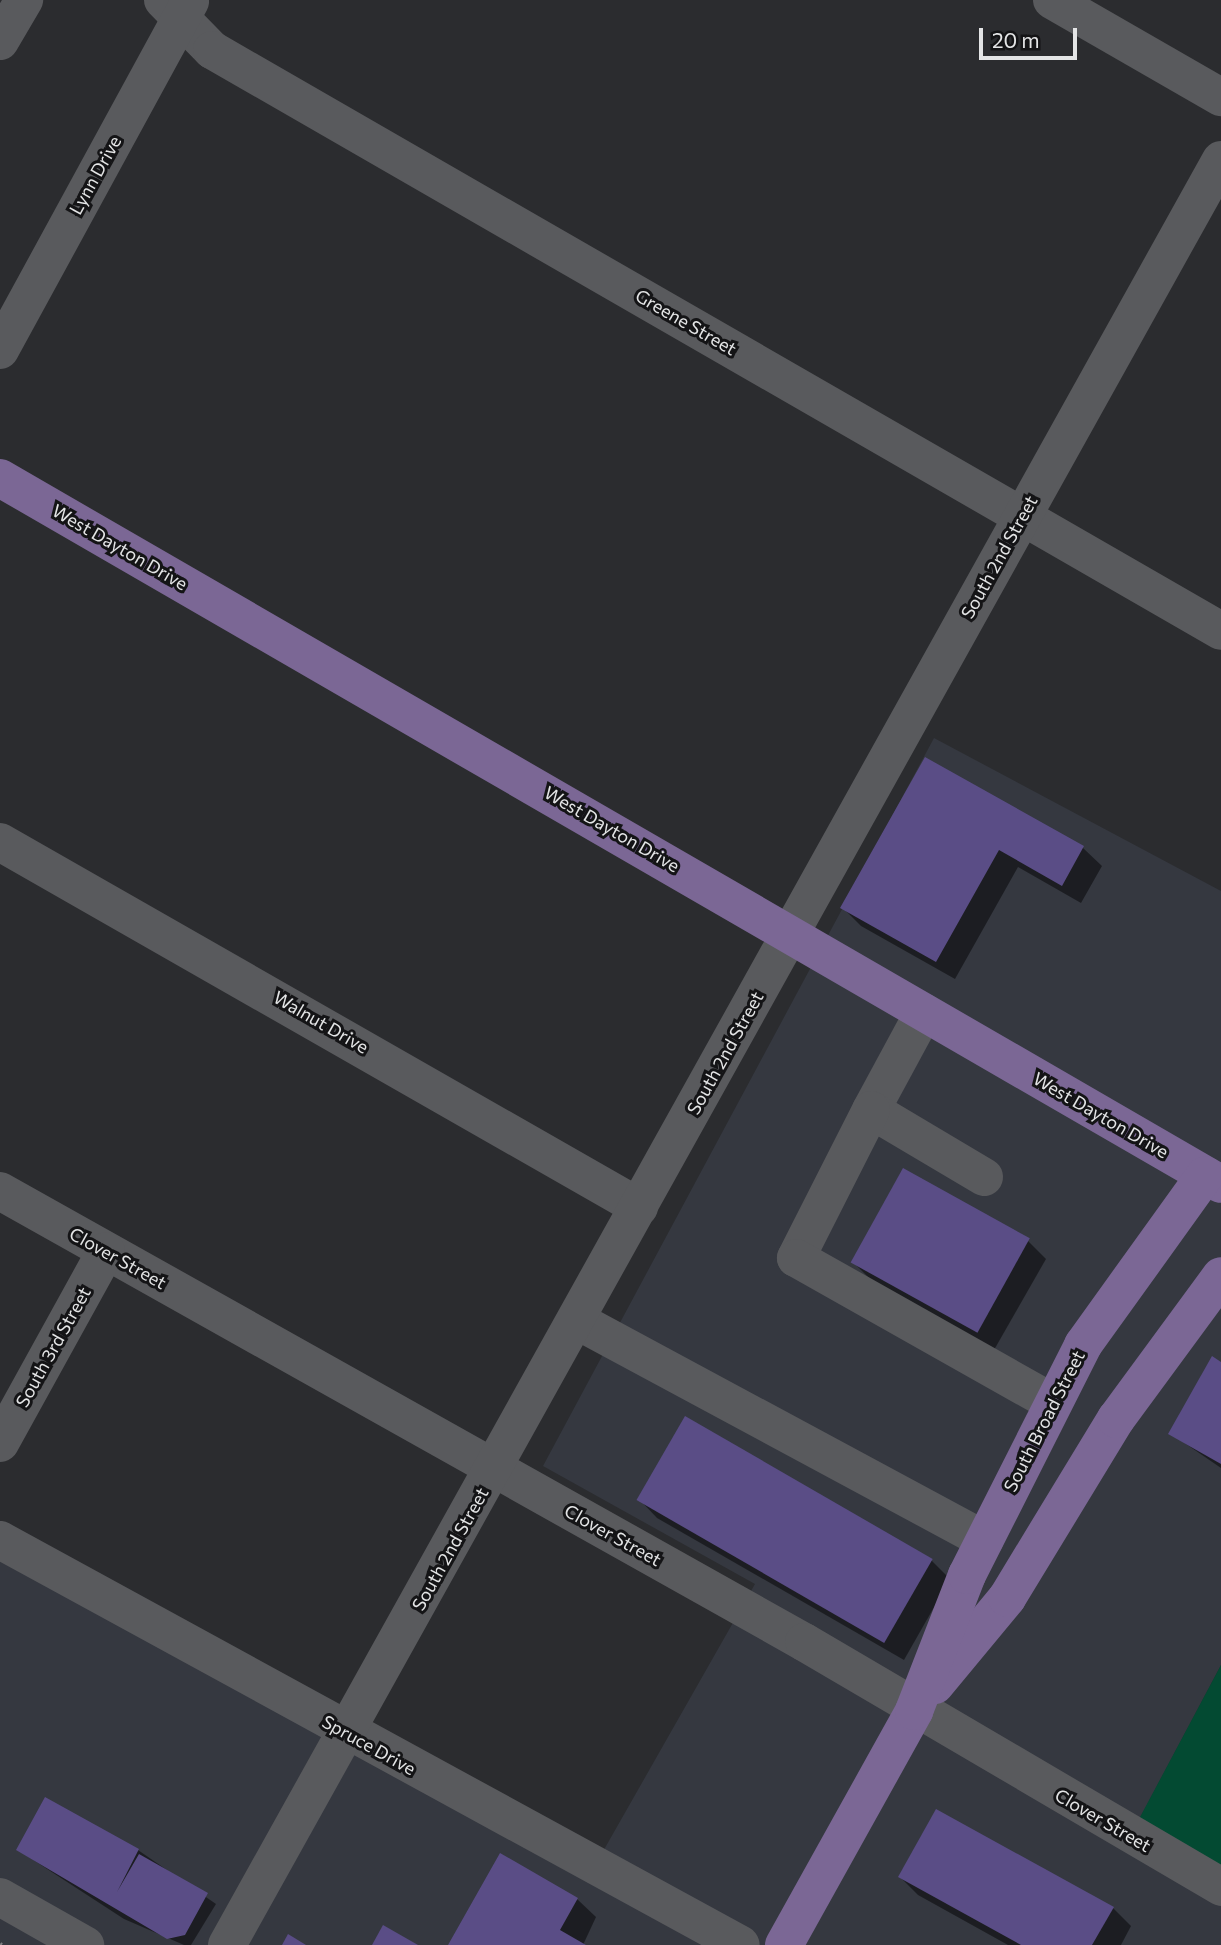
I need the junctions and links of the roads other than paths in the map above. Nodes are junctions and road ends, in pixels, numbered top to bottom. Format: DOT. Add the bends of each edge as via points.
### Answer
graph roads {
  1 [pos="24,0"];
  2 [pos="1052,0"];
  3 [pos="177,7"];
  4 [pos="0,41"];
  5 [pos="1221,97"];
  6 [pos="1221,160"];
  7 [pos="0,350"];
  8 [pos="0,478"];
  9 [pos="1023,515"];
  10 [pos="1221,631"];
  11 [pos="0,842"];
  12 [pos="792,933"];
  13 [pos="924,1012"];
  14 [pos="870,1110"];
  15 [pos="1217,1173"];
  16 [pos="985,1177"];
  17 [pos="0,1191"];
  18 [pos="639,1206"];
  19 [pos="106,1251"];
  20 [pos="1221,1276"];
  21 [pos="576,1320"];
  22 [pos="1053,1403"];
  23 [pos="0,1443"];
  24 [pos="494,1468"];
  25 [pos="0,1540"];
  26 [pos="985,1540"];
  27 [pos="914,1711"];
  28 [pos="347,1733"];
  29 [pos="1221,1887"];
  30 [pos="0,1897"];
  31 [pos="85,1945"];
  32 [pos="228,1945"];
  33 [pos="741,1945"];
  34 [pos="784,1945"];
  1 -- 4 [label="street"];
  2 -- 5 [label="street"];
  3 -- 7 [label="street, Lynn Drive"];
  3 -- 9 [label="street, Greene Street" via="212,50"];
  6 -- 9 [label="street, South 2nd Street"];
  8 -- 12 [label="main road, West Dayton Drive"];
  9 -- 10 [label="street, Greene Street"];
  9 -- 12 [label="street, South 2nd Street"];
  11 -- 18 [label="street, Walnut Drive"];
  12 -- 13 [label="main road, West Dayton Drive"];
  12 -- 18 [label="street, South 2nd Street"];
  13 -- 14 [label="street"];
  13 -- 15 [label="main road, West Dayton Drive"];
  14 -- 16 [label="street"];
  14 -- 22 [label="street" via="796,1258"];
  15 -- 22 [label="main road, South Broad Street" via="1083,1345"];
  17 -- 19 [label="street, Clover Street"];
  18 -- 21 [label="street, South 2nd Street"];
  19 -- 23 [label="street, South 3rd Street"];
  19 -- 24 [label="street, Clover Street"];
  20 -- 27 [label="main road, South Broad Street" via="1116,1419 1007,1598"];
  21 -- 24 [label="street, South 2nd Street"];
  21 -- 26 [label="street"];
  22 -- 26 [label="main road, South Broad Street"];
  24 -- 27 [label="street, Clover Street"];
  24 -- 28 [label="street, South 2nd Street"];
  25 -- 28 [label="street, Spruce Drive"];
  26 -- 27 [label="main road, South Broad Street"];
  27 -- 29 [label="street, Clover Street"];
  27 -- 34 [label="main road, South Broad Street"];
  28 -- 32 [label="street, South 2nd Street"];
  28 -- 33 [label="street, Spruce Drive"];
  30 -- 31 [label="street"];
}
